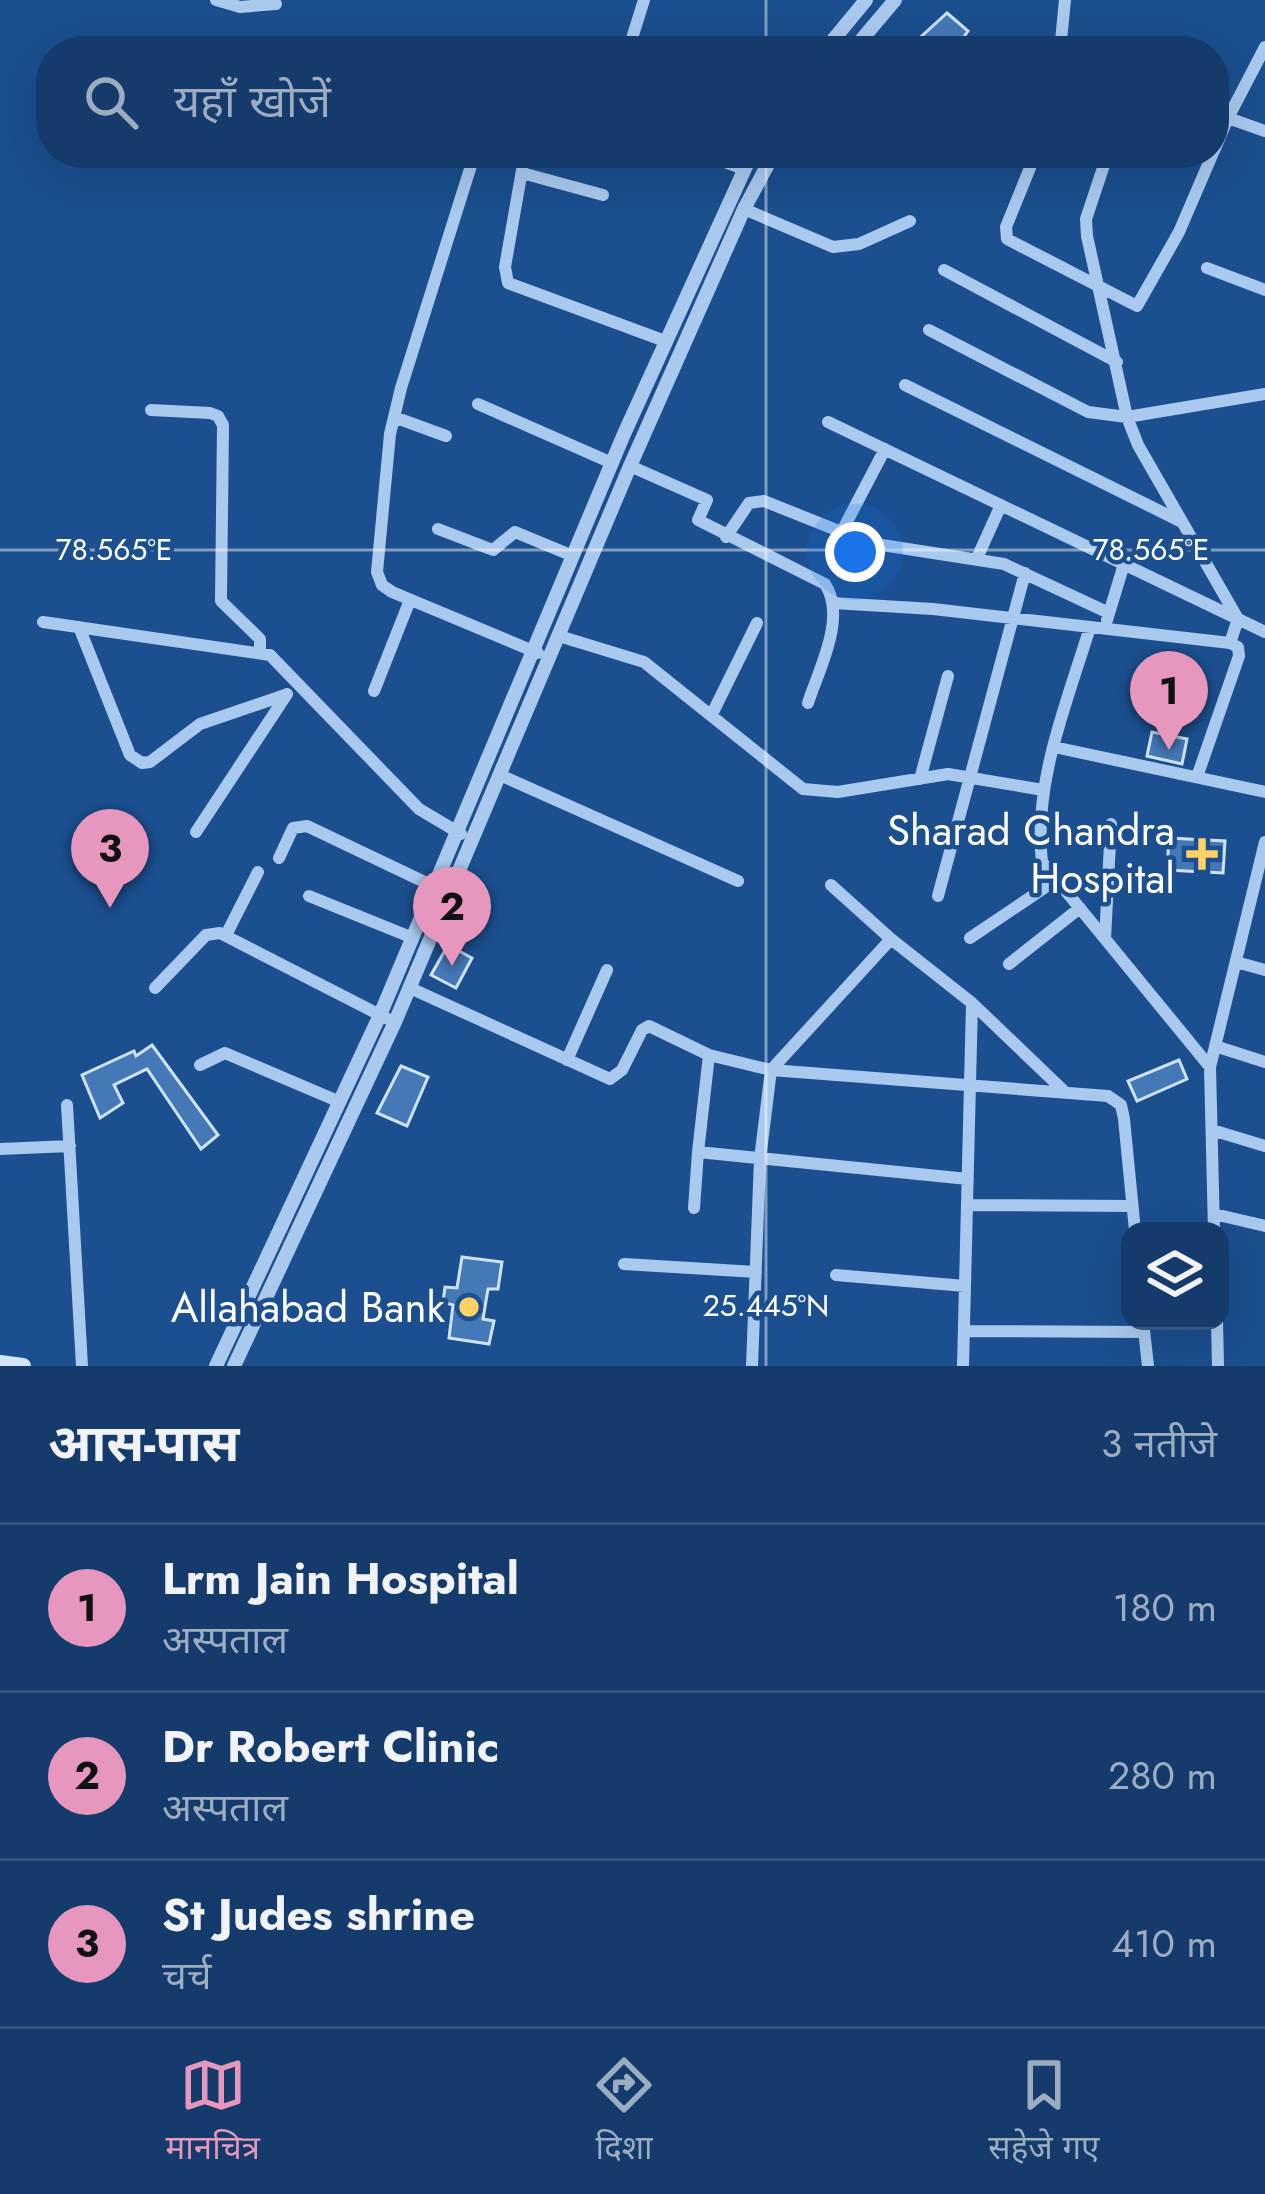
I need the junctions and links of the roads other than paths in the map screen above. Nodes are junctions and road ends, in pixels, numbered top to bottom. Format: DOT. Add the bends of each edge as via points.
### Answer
graph roads {
  1 [pos="216,0"];
  2 [pos="644,0"];
  3 [pos="866,0"];
  4 [pos="895,0"];
  5 [pos="1065,0"];
  6 [pos="276,4"];
  7 [pos="633,36"];
  8 [pos="836,36"];
  9 [pos="865,36"];
  10 [pos="1061,36"];
  11 [pos="1265,47"];
  12 [pos="1229,109"];
  13 [pos="1229,123"];
  14 [pos="1265,131"];
  15 [pos="471,168"];
  16 [pos="523,168"];
  17 [pos="766,168"];
  18 [pos="1030,168"];
  19 [pos="1103,168"];
  20 [pos="1208,168"];
  21 [pos="743,169"];
  22 [pos="522,173"];
  23 [pos="603,195"];
  24 [pos="744,209"];
  25 [pos="910,221"];
  26 [pos="1208,268"];
  27 [pos="944,270"];
  28 [pos="1098,286"];
  29 [pos="1265,290"];
  30 [pos="683,298"];
  31 [pos="703,307"];
  32 [pos="929,330"];
  33 [pos="665,341"];
  34 [pos="1117,362"];
  35 [pos="905,385"];
  36 [pos="1265,394"];
  37 [pos="478,404"];
  38 [pos="152,410"];
  39 [pos="394,416"];
  40 [pos="1127,417"];
  41 [pos="829,422"];
  42 [pos="624,434"];
  43 [pos="446,436"];
  44 [pos="642,442"];
  45 [pos="885,449"];
  46 [pos="612,463"];
  47 [pos="630,466"];
  48 [pos="1001,505"];
  49 [pos="1182,522"];
  50 [pos="438,530"];
  51 [pos="842,533"];
  52 [pos="726,537"];
  53 [pos="573,556"];
  54 [pos="977,558"];
  55 [pos="1124,564"];
  56 [pos="1025,573"];
  57 [pos="410,600"];
  58 [pos="833,603"];
  59 [pos="1109,613"];
  60 [pos="1013,617"];
  61 [pos="1238,619"];
  62 [pos="43,622"];
  63 [pos="757,623"];
  64 [pos="79,627"];
  65 [pos="1097,628"];
  66 [pos="1265,632"];
  67 [pos="559,635"];
  68 [pos="1231,643"];
  69 [pos="533,652"];
  70 [pos="260,653"];
  71 [pos="550,658"];
  72 [pos="948,676"];
  73 [pos="295,684"];
  74 [pos="374,692"];
  75 [pos="285,695"];
  76 [pos="808,704"];
  77 [pos="712,714"];
  78 [pos="1054,747"];
  79 [pos="500,775"];
  80 [pos="970,775"];
  81 [pos="1198,777"];
  82 [pos="920,778"];
  83 [pos="1043,790"];
  84 [pos="1265,792"];
  85 [pos="1111,824"];
  86 [pos="196,832"];
  87 [pos="465,836"];
  88 [pos="1265,842"];
  89 [pos="279,858"];
  90 [pos="258,872"];
  91 [pos="1056,880"];
  92 [pos="738,881"];
  93 [pos="831,885"];
  94 [pos="435,887"];
  95 [pos="309,896"];
  96 [pos="938,896"];
  97 [pos="1080,908"];
  98 [pos="226,935"];
  99 [pos="413,938"];
  100 [pos="970,938"];
  101 [pos="891,939"];
  102 [pos="1105,939"];
  103 [pos="1236,962"];
  104 [pos="1009,964"];
  105 [pos="607,970"];
  106 [pos="1265,970"];
  107 [pos="155,988"];
  108 [pos="410,988"];
  109 [pos="972,1003"];
  110 [pos="388,1019"];
  111 [pos="1215,1046"];
  112 [pos="709,1055"];
  113 [pos="566,1060"];
  114 [pos="1265,1062"];
  115 [pos="200,1065"];
  116 [pos="1210,1067"];
  117 [pos="771,1070"];
  118 [pos="970,1087"];
  119 [pos="1066,1094"];
  120 [pos="340,1102"];
  121 [pos="67,1105"];
  122 [pos="1212,1130"];
  123 [pos="70,1146"];
  124 [pos="1265,1146"];
  125 [pos="0,1149"];
  126 [pos="698,1152"];
  127 [pos="760,1159"];
  128 [pos="968,1179"];
  129 [pos="967,1205"];
  130 [pos="1132,1205"];
  131 [pos="694,1208"];
  132 [pos="1214,1214"];
  133 [pos="1134,1222"];
  134 [pos="1214,1222"];
  135 [pos="1265,1226"];
  136 [pos="624,1264"];
  137 [pos="756,1272"];
  138 [pos="836,1275"];
  139 [pos="965,1286"];
  140 [pos="1121,1327"];
  141 [pos="1144,1330"];
  142 [pos="1217,1330"];
  143 [pos="964,1331"];
  144 [pos="0,1364"];
  145 [pos="23,1366"];
  146 [pos="82,1366"];
  147 [pos="216,1366"];
  148 [pos="234,1366"];
  149 [pos="752,1366"];
  150 [pos="963,1366"];
  151 [pos="1148,1366"];
  152 [pos="1219,1366"];
  1 -- 6 [label="street"];
  2 -- 7 [label="street"];
  3 -- 8 [label="street"];
  4 -- 9 [label="street"];
  5 -- 10 [label="street"];
  11 -- 12 [label="street"];
  13 -- 14 [label="street"];
  15 -- 39 [label="street"];
  16 -- 22 [label="street"];
  17 -- 24 [label="street"];
  18 -- 28 [label="street" via="1007,239"];
  19 -- 28 [label="street" via="1086,219"];
  20 -- 28 [label="street" via="1141,304"];
  21 -- 30 [label="street"];
  22 -- 23 [label="street"];
  22 -- 33 [label="street" via="508,283"];
  24 -- 25 [label="street" via="832,247"];
  24 -- 31 [label="street"];
  26 -- 29 [label="street"];
  27 -- 34 [label="street"];
  28 -- 34 [label="street"];
  30 -- 31 [label="street"];
  30 -- 33 [label="street"];
  31 -- 44 [label="street"];
  32 -- 40 [label="street" via="1088,412"];
  33 -- 42 [label="street"];
  34 -- 40 [label="street"];
  35 -- 49 [label="street"];
  36 -- 40 [label="street"];
  37 -- 46 [label="street"];
  38 -- 70 [label="street" via="210,413 223,425 221,602 256,634"];
  39 -- 43 [label="street"];
  39 -- 57 [label="street" via="376,572 382,585"];
  40 -- 49 [label="street"];
  41 -- 45 [label="street"];
  42 -- 44 [label="street"];
  42 -- 46 [label="street"];
  44 -- 47 [label="street"];
  45 -- 48 [label="street"];
  45 -- 51 [label="street"];
  46 -- 53 [label="street"];
  47 -- 52 [label="street" via="707,500 698,520"];
  47 -- 67 [label="street"];
  48 -- 54 [label="street"];
  48 -- 55 [label="street"];
  49 -- 61 [label="street"];
  50 -- 53 [label="street" via="493,550 519,533"];
  51 -- 52 [label="street" via="755,500"];
  51 -- 54 [label="street"];
  52 -- 58 [label="street" via="825,584"];
  53 -- 69 [label="street"];
  54 -- 56 [label="street"];
  55 -- 59 [label="street"];
  55 -- 61 [label="street"];
  56 -- 59 [label="street"];
  56 -- 60 [label="street"];
  57 -- 69 [label="street"];
  57 -- 74 [label="street"];
  58 -- 60 [label="street"];
  58 -- 76 [label="street"];
  59 -- 65 [label="street"];
  60 -- 65 [label="street"];
  60 -- 80 [label="street"];
  61 -- 66 [label="street"];
  61 -- 68 [label="street"];
  62 -- 64 [label="street"];
  63 -- 77 [label="street"];
  64 -- 70 [label="street"];
  64 -- 75 [label="street" via="130,755 142,764 200,724"];
  65 -- 68 [label="street"];
  65 -- 78 [label="street"];
  67 -- 71 [label="street"];
  67 -- 77 [label="street" via="644,662"];
  68 -- 81 [label="street" via="1239,656"];
  69 -- 71 [label="street"];
  69 -- 87 [label="street"];
  70 -- 73 [label="street"];
  71 -- 79 [label="street"];
  72 -- 82 [label="street"];
  73 -- 75 [label="street"];
  73 -- 87 [label="street" via="419,809"];
  75 -- 86 [label="street"];
  77 -- 82 [label="street" via="803,789 838,792"];
  78 -- 81 [label="street"];
  78 -- 83 [label="street"];
  79 -- 87 [label="street"];
  79 -- 92 [label="street"];
  80 -- 82 [label="street"];
  80 -- 83 [label="street"];
  80 -- 96 [label="street"];
  81 -- 84 [label="street"];
  83 -- 91 [label="street" via="1042,862"];
  85 -- 102 [label="street"];
  87 -- 94 [label="street"];
  87 -- 108 [label="street"];
  88 -- 103 [label="street"];
  89 -- 94 [label="street" via="293,828 307,826"];
  90 -- 98 [label="street"];
  91 -- 97 [label="street"];
  91 -- 100 [label="street"];
  93 -- 101 [label="street"];
  94 -- 99 [label="street"];
  95 -- 99 [label="street"];
  97 -- 102 [label="street"];
  97 -- 104 [label="street"];
  98 -- 107 [label="street" via="206,935"];
  98 -- 110 [label="street"];
  99 -- 110 [label="street"];
  101 -- 109 [label="street"];
  101 -- 117 [label="street"];
  102 -- 116 [label="street"];
  103 -- 106 [label="street"];
  103 -- 111 [label="street"];
  105 -- 113 [label="street"];
  108 -- 110 [label="street"];
  108 -- 113 [label="street"];
  109 -- 118 [label="street"];
  109 -- 119 [label="street"];
  110 -- 120 [label="street"];
  110 -- 148 [label="street"];
  111 -- 114 [label="street"];
  111 -- 116 [label="street"];
  112 -- 113 [label="street" via="649,1026 616,1077"];
  112 -- 117 [label="street"];
  112 -- 126 [label="street"];
  115 -- 120 [label="street" via="225,1053"];
  116 -- 122 [label="street"];
  117 -- 118 [label="street"];
  117 -- 127 [label="street"];
  118 -- 119 [label="street"];
  118 -- 128 [label="street"];
  119 -- 130 [label="street" via="1108,1096 1121,1105"];
  120 -- 147 [label="street"];
  121 -- 123 [label="street"];
  122 -- 124 [label="street"];
  122 -- 132 [label="street"];
  123 -- 125 [label="street"];
  123 -- 146 [label="street"];
  126 -- 127 [label="street"];
  126 -- 131 [label="street"];
  127 -- 128 [label="street"];
  127 -- 137 [label="street"];
  128 -- 129 [label="street"];
  129 -- 130 [label="street"];
  129 -- 139 [label="street"];
  130 -- 133 [label="street"];
  132 -- 134 [label="street"];
  132 -- 135 [label="street"];
  136 -- 137 [label="street"];
  137 -- 149 [label="street"];
  138 -- 139 [label="street"];
  139 -- 143 [label="street"];
  140 -- 143 [label="street"];
  141 -- 151 [label="street"];
  142 -- 152 [label="street"];
  143 -- 150 [label="street"];
  144 -- 145 [label="main road"];
}
